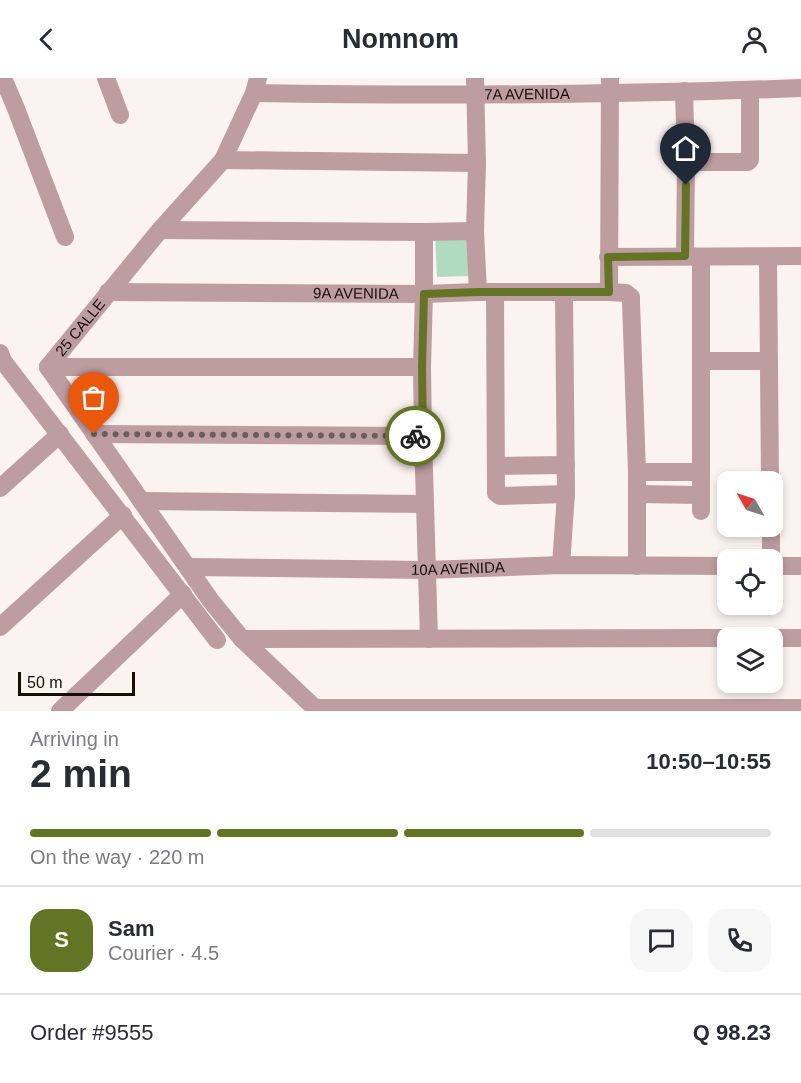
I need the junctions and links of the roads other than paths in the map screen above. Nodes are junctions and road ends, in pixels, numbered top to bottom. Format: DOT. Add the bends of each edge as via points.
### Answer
graph roads {
  1 [pos="3,78"];
  2 [pos="106,78"];
  3 [pos="256,86"];
  4 [pos="475,86"];
  5 [pos="610,86"];
  6 [pos="745,86"];
  7 [pos="408,87"];
  8 [pos="801,88"];
  9 [pos="684,91"];
  10 [pos="120,115"];
  11 [pos="223,160"];
  12 [pos="686,162"];
  13 [pos="477,163"];
  14 [pos="160,230"];
  15 [pos="475,231"];
  16 [pos="424,232"];
  17 [pos="65,237"];
  18 [pos="801,256"];
  19 [pos="608,257"];
  20 [pos="693,257"];
  21 [pos="768,257"];
  22 [pos="108,292"];
  23 [pos="486,292"];
  24 [pos="609,292"];
  25 [pos="564,293"];
  26 [pos="424,294"];
  27 [pos="1,359"];
  28 [pos="702,361"];
  29 [pos="769,361"];
  30 [pos="48,367"];
  31 [pos="422,367"];
  32 [pos="60,434"];
  33 [pos="94,434"];
  34 [pos="423,436"];
  35 [pos="566,465"];
  36 [pos="496,466"];
  37 [pos="770,471"];
  38 [pos="637,472"];
  39 [pos="700,472"];
  40 [pos="0,488"];
  41 [pos="566,494"];
  42 [pos="637,495"];
  43 [pos="141,501"];
  44 [pos="425,504"];
  45 [pos="123,515"];
  46 [pos="561,565"];
  47 [pos="637,566"];
  48 [pos="717,566"];
  49 [pos="783,566"];
  50 [pos="801,566"];
  51 [pos="188,567"];
  52 [pos="426,570"];
  53 [pos="183,594"];
  54 [pos="0,627"];
  55 [pos="717,638"];
  56 [pos="783,638"];
  57 [pos="801,638"];
  58 [pos="242,639"];
  59 [pos="429,639"];
  60 [pos="217,640"];
  61 [pos="801,708"];
  62 [pos="317,710"];
  63 [pos="60,711"];
  1 -- 17 [label="street"];
  2 -- 10 [label="street"];
  3 -- 7 [label="street, 7A AVENIDA"];
  3 -- 11 [label="street, 25 CALLE"];
  4 -- 5 [label="street, 7A AVENIDA"];
  4 -- 7 [label="street, 7A AVENIDA"];
  4 -- 13 [label="street"];
  5 -- 9 [label="street, 7A AVENIDA"];
  5 -- 19 [label="street"];
  6 -- 8 [label="street, 7A AVENIDA"];
  6 -- 9 [label="street, 7A AVENIDA"];
  6 -- 12 [label="street" via="750,160"];
  9 -- 12 [label="street"];
  11 -- 13 [label="street"];
  11 -- 14 [label="street, 25 CALLE"];
  12 -- 20 [label="street"];
  13 -- 15 [label="street"];
  14 -- 16 [label="street"];
  14 -- 22 [label="street, 25 CALLE"];
  15 -- 16 [label="street"];
  15 -- 23 [label="street"];
  16 -- 26 [label="street"];
  18 -- 21 [label="street"];
  19 -- 20 [label="street"];
  19 -- 24 [label="street"];
  20 -- 21 [label="street"];
  20 -- 28 [label="street"];
  21 -- 29 [label="street"];
  22 -- 26 [label="street, 9A AVENIDA"];
  22 -- 30 [label="street, 25 CALLE"];
  23 -- 25 [label="street, 9A AVENIDA"];
  23 -- 26 [label="street, 9A AVENIDA"];
  23 -- 36 [label="street"];
  24 -- 25 [label="street, 9A AVENIDA"];
  24 -- 38 [label="street, 9A AVENIDA" via="627,293 631,297"];
  25 -- 35 [label="street"];
  26 -- 31 [label="street"];
  27 -- 32 [label="street"];
  28 -- 29 [label="street"];
  28 -- 39 [label="street"];
  29 -- 37 [label="street"];
  30 -- 31 [label="street"];
  30 -- 33 [label="street, 25 CALLE"];
  31 -- 34 [label="street"];
  32 -- 40 [label="street"];
  32 -- 45 [label="street"];
  33 -- 34 [label="street"];
  33 -- 43 [label="street, 25 CALLE"];
  34 -- 44 [label="street"];
  35 -- 36 [label="street"];
  35 -- 41 [label="street"];
  36 -- 41 [label="street" via="496,493 500,496"];
  38 -- 39 [label="street"];
  38 -- 42 [label="street"];
  39 -- 42 [label="street" via="701,503"];
  41 -- 46 [label="street"];
  42 -- 47 [label="street"];
  43 -- 44 [label="street"];
  43 -- 51 [label="street, 25 CALLE"];
  44 -- 52 [label="street"];
  45 -- 53 [label="street"];
  45 -- 54 [label="street"];
  46 -- 47 [label="street, 10A AVENIDA"];
  46 -- 52 [label="street, 10A AVENIDA"];
  47 -- 48 [label="street, 10A AVENIDA"];
  49 -- 50 [label="street"];
  51 -- 52 [label="street, 10A AVENIDA"];
  51 -- 58 [label="street, 25 CALLE"];
  52 -- 59 [label="street"];
  53 -- 60 [label="street"];
  53 -- 63 [label="street"];
  55 -- 59 [label="street"];
  56 -- 57 [label="street"];
  58 -- 59 [label="street"];
  58 -- 62 [label="street, 25 CALLE"];
  61 -- 62 [label="street"];
}
